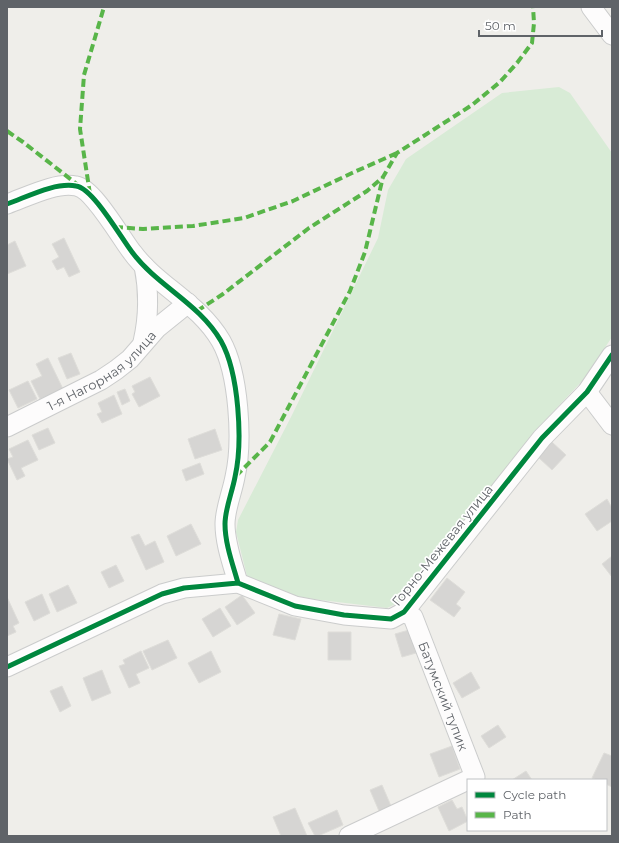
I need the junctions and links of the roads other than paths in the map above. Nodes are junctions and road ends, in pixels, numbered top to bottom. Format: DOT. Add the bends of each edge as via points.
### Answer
graph roads {
  1 [pos="591,7"];
  2 [pos="612,35"];
  3 [pos="7,204"];
  4 [pos="144,266"];
  5 [pos="188,302"];
  6 [pos="143,342"];
  7 [pos="612,355"];
  8 [pos="587,392"];
  9 [pos="612,425"];
  10 [pos="7,427"];
  11 [pos="238,583"];
  12 [pos="404,612"];
  13 [pos="7,667"];
  14 [pos="470,779"];
  15 [pos="467,780"];
  16 [pos="349,836"];
  1 -- 2 [label="street"];
  3 -- 4 [label="street" via="45,190 78,186 90,194"];
  4 -- 5 [label="street"];
  4 -- 6 [label="street" via="148,318"];
  5 -- 6 [label="street, 1-я Нагорная улица"];
  5 -- 11 [label="street" via="208,322 222,342 234,380 239,437 236,476 225,524 226,538"];
  6 -- 10 [label="street, 1-я Нагорная улица" via="130,358 101,380"];
  7 -- 8 [label="street, Горно-Межевая улица"];
  8 -- 9 [label="street"];
  8 -- 12 [label="street, Горно-Межевая улица" via="542,438"];
  11 -- 12 [label="street, Горно-Межевая улица" via="295,606 344,615 391,619"];
  11 -- 13 [label="street, Горно-Межевая улица" via="184,588 162,594"];
  12 -- 14 [label="street, Батумский тупик" via="413,617 475,777"];
  15 -- 16 [label="street, Батумский тупик"];
}
